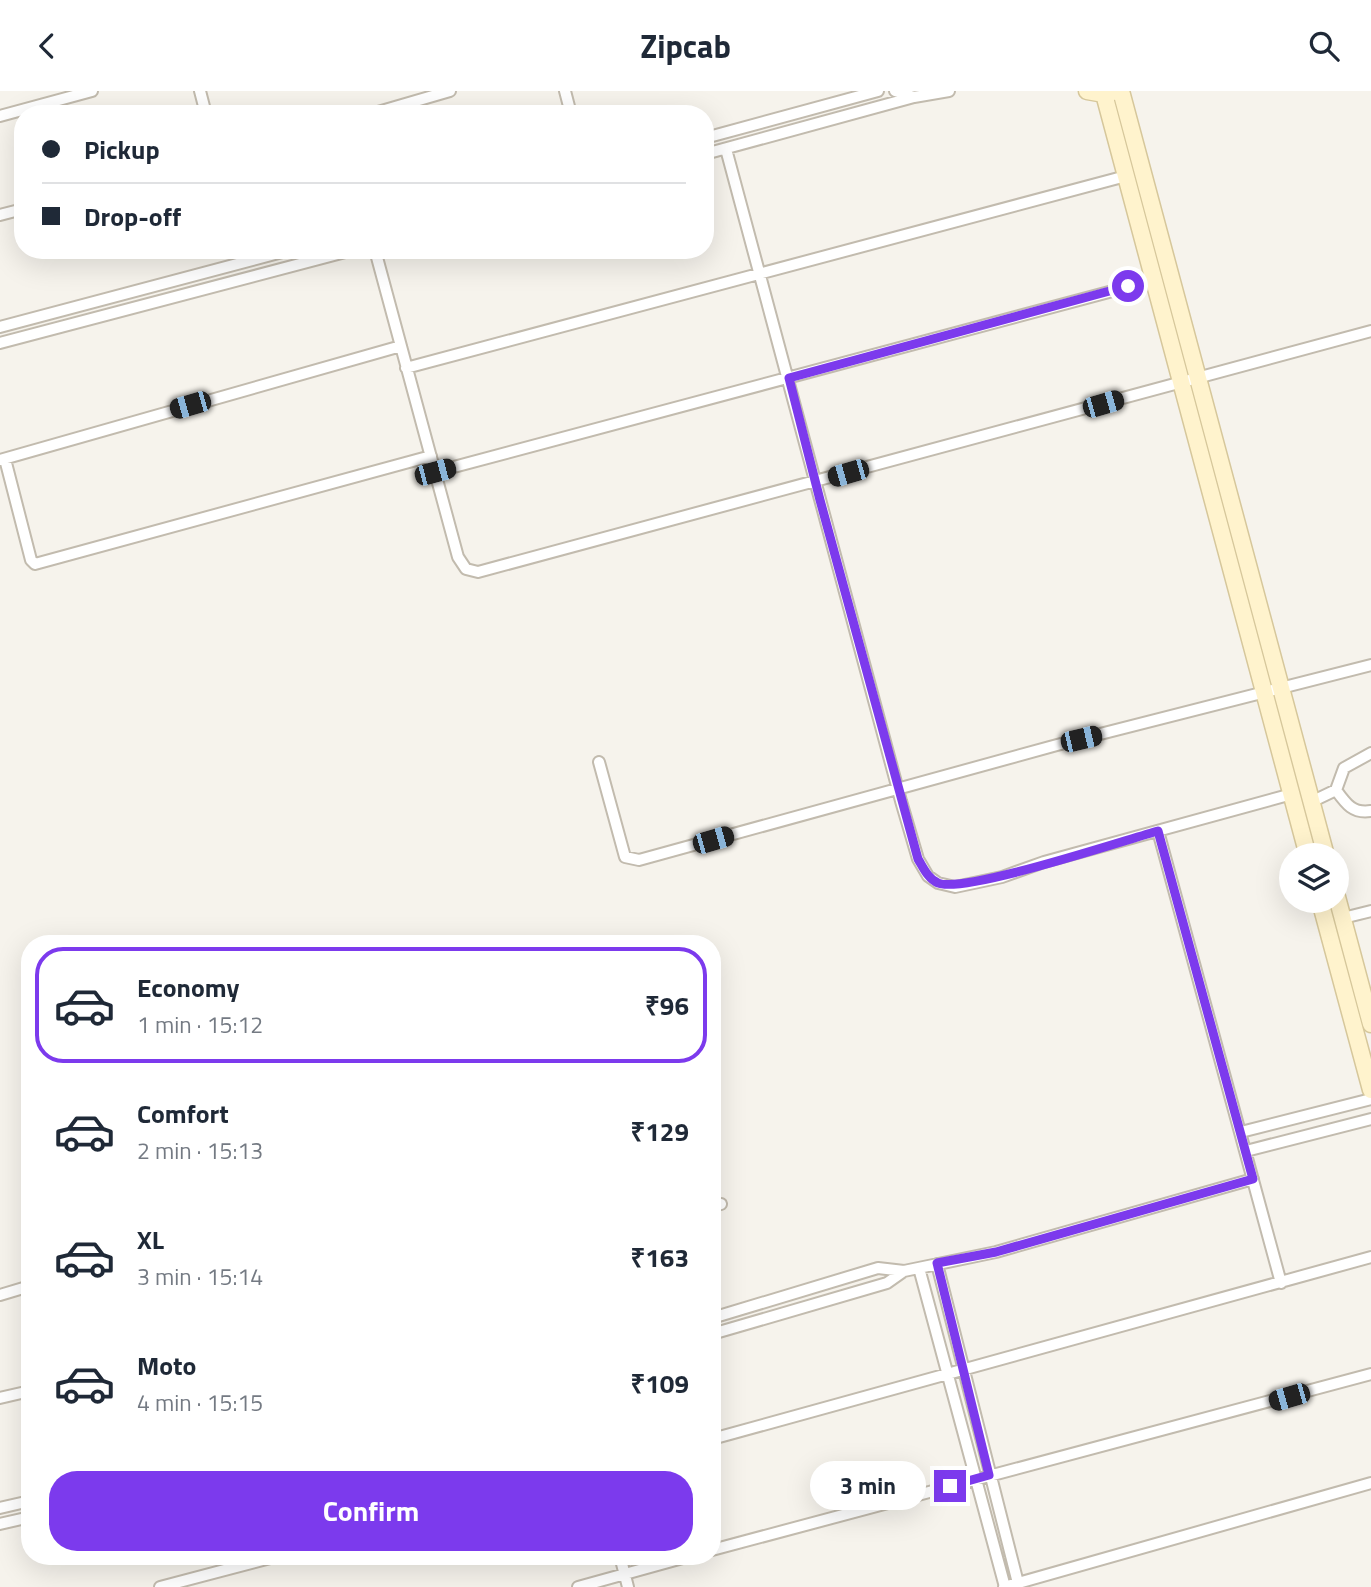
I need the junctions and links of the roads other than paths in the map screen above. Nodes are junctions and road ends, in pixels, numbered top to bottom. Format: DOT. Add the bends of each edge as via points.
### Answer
graph roads {
  1 [pos="92,91"];
  2 [pos="450,91"];
  3 [pos="878,91"];
  4 [pos="895,91"];
  5 [pos="949,91"];
  6 [pos="1087,91"];
  7 [pos="1121,91"];
  8 [pos="1109,92"];
  9 [pos="914,97"];
  10 [pos="40,105"];
  11 [pos="402,105"];
  12 [pos="714,136"];
  13 [pos="726,149"];
  14 [pos="714,152"];
  15 [pos="1126,176"];
  16 [pos="238,259"];
  17 [pos="319,259"];
  18 [pos="377,259"];
  19 [pos="761,273"];
  20 [pos="1154,280"];
  21 [pos="0,327"];
  22 [pos="1371,331"];
  23 [pos="0,343"];
  24 [pos="401,346"];
  25 [pos="406,369"];
  26 [pos="1198,377"];
  27 [pos="789,378"];
  28 [pos="1181,381"];
  29 [pos="431,456"];
  30 [pos="3,460"];
  31 [pos="435,472"];
  32 [pos="815,482"];
  33 [pos="1371,665"];
  34 [pos="1281,689"];
  35 [pos="1265,693"];
  36 [pos="1371,753"];
  37 [pos="599,762"];
  38 [pos="898,788"];
  39 [pos="1336,790"];
  40 [pos="1292,794"];
  41 [pos="1311,802"];
  42 [pos="1371,811"];
  43 [pos="1158,831"];
  44 [pos="1305,843"];
  45 [pos="1322,843"];
  46 [pos="1371,911"];
  47 [pos="1323,913"];
  48 [pos="1342,913"];
  49 [pos="1343,918"];
  50 [pos="1371,1024"];
  51 [pos="1371,1090"];
  52 [pos="1371,1099"];
  53 [pos="1371,1119"];
  54 [pos="1241,1132"];
  55 [pos="1246,1151"];
  56 [pos="1253,1179"];
  57 [pos="1371,1258"];
  58 [pos="937,1263"];
  59 [pos="919,1268"];
  60 [pos="904,1271"];
  61 [pos="1281,1283"];
  62 [pos="21,1289"];
  63 [pos="0,1295"];
  64 [pos="721,1315"];
  65 [pos="721,1331"];
  66 [pos="962,1369"];
  67 [pos="948,1373"];
  68 [pos="1371,1374"];
  69 [pos="21,1393"];
  70 [pos="0,1398"];
  71 [pos="721,1436"];
  72 [pos="989,1475"];
  73 [pos="976,1479"];
  74 [pos="1371,1483"];
  75 [pos="21,1503"];
  76 [pos="0,1508"];
  77 [pos="21,1519"];
  78 [pos="0,1524"];
  79 [pos="721,1548"];
  80 [pos="244,1565"];
  81 [pos="623,1565"];
  82 [pos="656,1565"];
  83 [pos="625,1573"];
  84 [pos="1018,1585"];
  85 [pos="160,1587"];
  86 [pos="578,1587"];
  87 [pos="628,1587"];
  88 [pos="1004,1587"];
  1 -- 10 [label="street"];
  2 -- 11 [label="street"];
  3 -- 12 [label="street"];
  4 -- 9 [label="street"];
  5 -- 9 [label="street"];
  6 -- 8 [label="street"];
  7 -- 26 [label="street"];
  8 -- 15 [label="street"];
  9 -- 13 [label="street"];
  13 -- 14 [label="street"];
  13 -- 19 [label="street"];
  15 -- 19 [label="street"];
  15 -- 20 [label="street"];
  16 -- 21 [label="street"];
  17 -- 23 [label="street"];
  18 -- 24 [label="street"];
  19 -- 25 [label="street"];
  19 -- 27 [label="street"];
  20 -- 27 [label="street"];
  20 -- 28 [label="street"];
  22 -- 26 [label="street"];
  24 -- 25 [label="street"];
  24 -- 30 [label="street"];
  25 -- 29 [label="street"];
  26 -- 28 [label="street"];
  26 -- 34 [label="street"];
  27 -- 31 [label="street"];
  27 -- 32 [label="street"];
  28 -- 32 [label="street"];
  28 -- 35 [label="street"];
  29 -- 30 [label="street" via="35,564"];
  29 -- 31 [label="street"];
  31 -- 32 [label="street" via="458,557 466,569 478,572"];
  32 -- 38 [label="street"];
  33 -- 34 [label="street"];
  34 -- 35 [label="street"];
  34 -- 41 [label="street"];
  35 -- 38 [label="street"];
  35 -- 40 [label="street"];
  36 -- 39 [label="street" via="1344,768"];
  37 -- 38 [label="street" via="625,857 639,860"];
  38 -- 43 [label="street" via="918,859 928,876 955,887"];
  39 -- 41 [label="street"];
  39 -- 42 [label="street" via="1348,806"];
  40 -- 43 [label="street"];
  40 -- 44 [label="street"];
  41 -- 45 [label="street"];
  43 -- 54 [label="street"];
  46 -- 49 [label="street"];
  47 -- 51 [label="street"];
  48 -- 49 [label="street"];
  49 -- 50 [label="street"];
  52 -- 54 [label="street"];
  53 -- 55 [label="street"];
  54 -- 55 [label="street"];
  55 -- 56 [label="street"];
  56 -- 58 [label="street" via="1009,1249"];
  56 -- 61 [label="street"];
  57 -- 61 [label="street"];
  58 -- 59 [label="street"];
  58 -- 66 [label="street"];
  59 -- 60 [label="street"];
  59 -- 67 [label="street"];
  60 -- 64 [label="street" via="878,1268"];
  60 -- 65 [label="street" via="887,1283"];
  61 -- 66 [label="street"];
  62 -- 63 [label="street"];
  66 -- 67 [label="street"];
  66 -- 72 [label="street"];
  67 -- 71 [label="street"];
  67 -- 73 [label="street"];
  68 -- 72 [label="street"];
  69 -- 70 [label="street"];
  72 -- 73 [label="street"];
  72 -- 84 [label="street"];
  73 -- 79 [label="street"];
  73 -- 88 [label="street"];
  74 -- 84 [label="street"];
  75 -- 76 [label="street"];
  77 -- 78 [label="street"];
  80 -- 85 [label="street"];
  81 -- 83 [label="street"];
  82 -- 83 [label="street"];
  83 -- 86 [label="street"];
  83 -- 87 [label="street"];
  84 -- 88 [label="street"];
}
